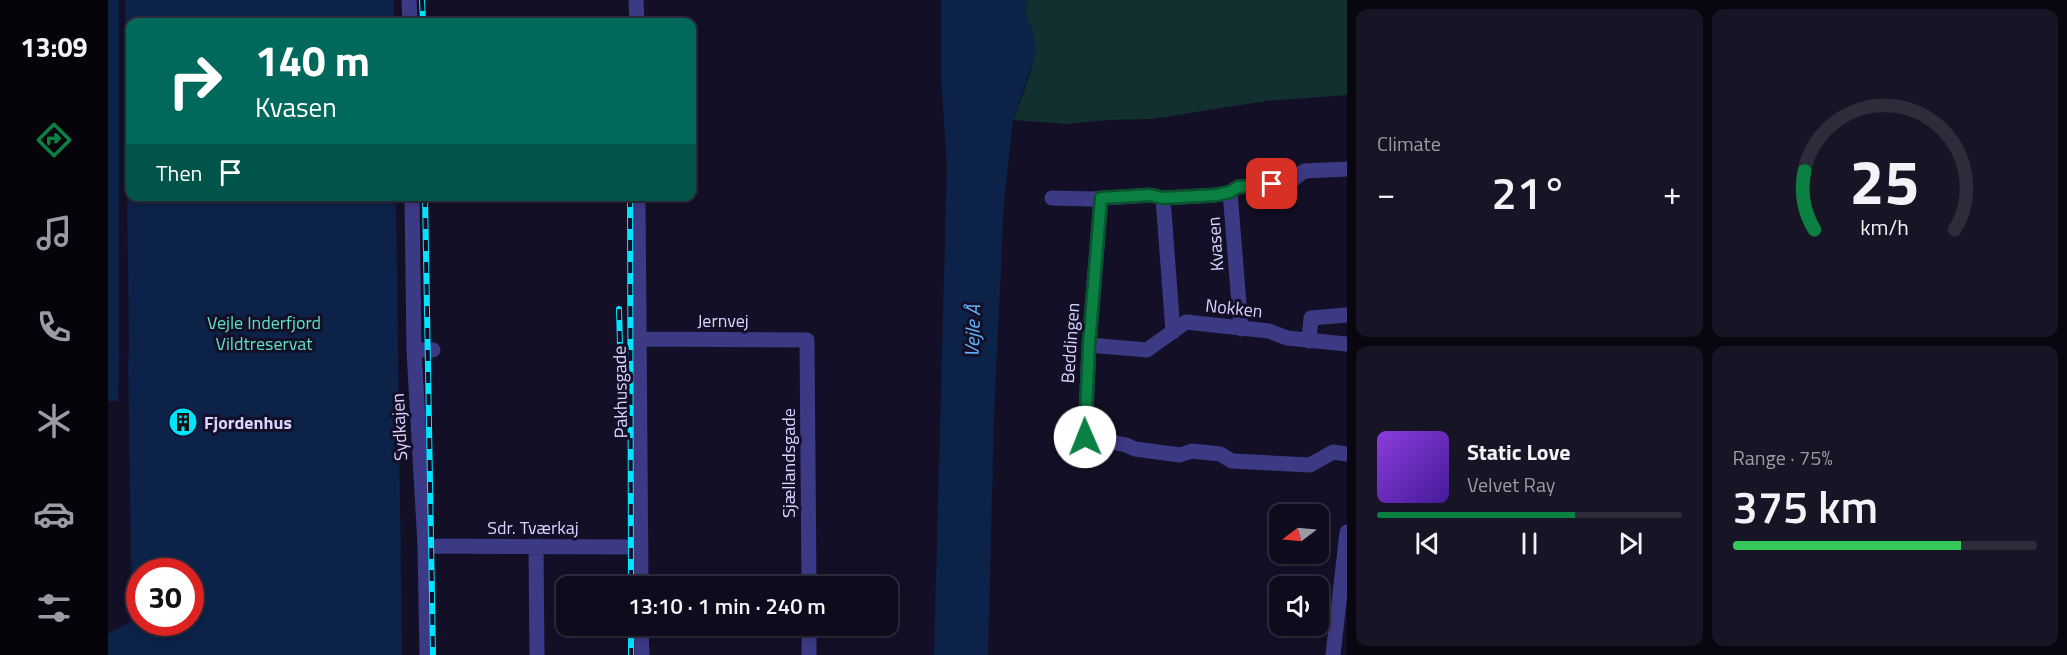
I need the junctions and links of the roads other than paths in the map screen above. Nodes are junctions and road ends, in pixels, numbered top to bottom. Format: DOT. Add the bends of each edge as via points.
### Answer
graph roads {
  1 [pos="409,0"];
  2 [pos="636,0"];
  3 [pos="410,18"];
  4 [pos="637,18"];
  5 [pos="1347,169"];
  6 [pos="1230,192"];
  7 [pos="1052,198"];
  8 [pos="1101,198"];
  9 [pos="1163,198"];
  10 [pos="412,201"];
  11 [pos="639,201"];
  12 [pos="1347,315"];
  13 [pos="1241,329"];
  14 [pos="1173,332"];
  15 [pos="639,339"];
  16 [pos="807,340"];
  17 [pos="1309,341"];
  18 [pos="1347,344"];
  19 [pos="1089,345"];
  20 [pos="414,350"];
  21 [pos="433,350"];
  22 [pos="1347,453"];
  23 [pos="1347,532"];
  24 [pos="425,546"];
  25 [pos="536,546"];
  26 [pos="641,548"];
  27 [pos="641,576"];
  28 [pos="808,576"];
  29 [pos="642,636"];
  30 [pos="809,636"];
  31 [pos="427,655"];
  32 [pos="537,655"];
  33 [pos="642,655"];
  34 [pos="809,655"];
  35 [pos="1333,655"];
  1 -- 3 [label="street"];
  2 -- 4 [label="street"];
  5 -- 6 [label="street, Kvasen" via="1304,171 1289,183 1238,187"];
  6 -- 9 [label="street, Kvasen"];
  6 -- 13 [label="street, Kvasen"];
  7 -- 8 [label="street, Kvasen"];
  8 -- 9 [label="street, Kvasen"];
  8 -- 19 [label="street, Beddingen"];
  9 -- 14 [label="street"];
  10 -- 20 [label="street, Sydkajen"];
  11 -- 15 [label="street, Pakhusgade"];
  12 -- 17 [label="street" via="1311,318"];
  13 -- 14 [label="street, Nokken" via="1186,322"];
  13 -- 17 [label="street, Nokken"];
  14 -- 19 [label="street, Nokken" via="1147,350"];
  15 -- 16 [label="street, Jernvej"];
  15 -- 26 [label="street, Pakhusgade"];
  16 -- 28 [label="street, Sjællandsgade"];
  17 -- 18 [label="street, Nokken"];
  19 -- 22 [label="street, Beddingen" via="1085,437 1146,451 1220,454 1232,461 1310,465 1333,452"];
  20 -- 21 [label="street"];
  20 -- 24 [label="street, Sydkajen"];
  23 -- 35 [label="street"];
  24 -- 25 [label="street, Sdr. Tværkaj"];
  24 -- 31 [label="street, Sydkajen"];
  25 -- 26 [label="street, Sdr. Tværkaj"];
  25 -- 32 [label="street"];
  26 -- 27 [label="street, Pakhusgade"];
  29 -- 33 [label="street"];
  30 -- 34 [label="street"];
}
